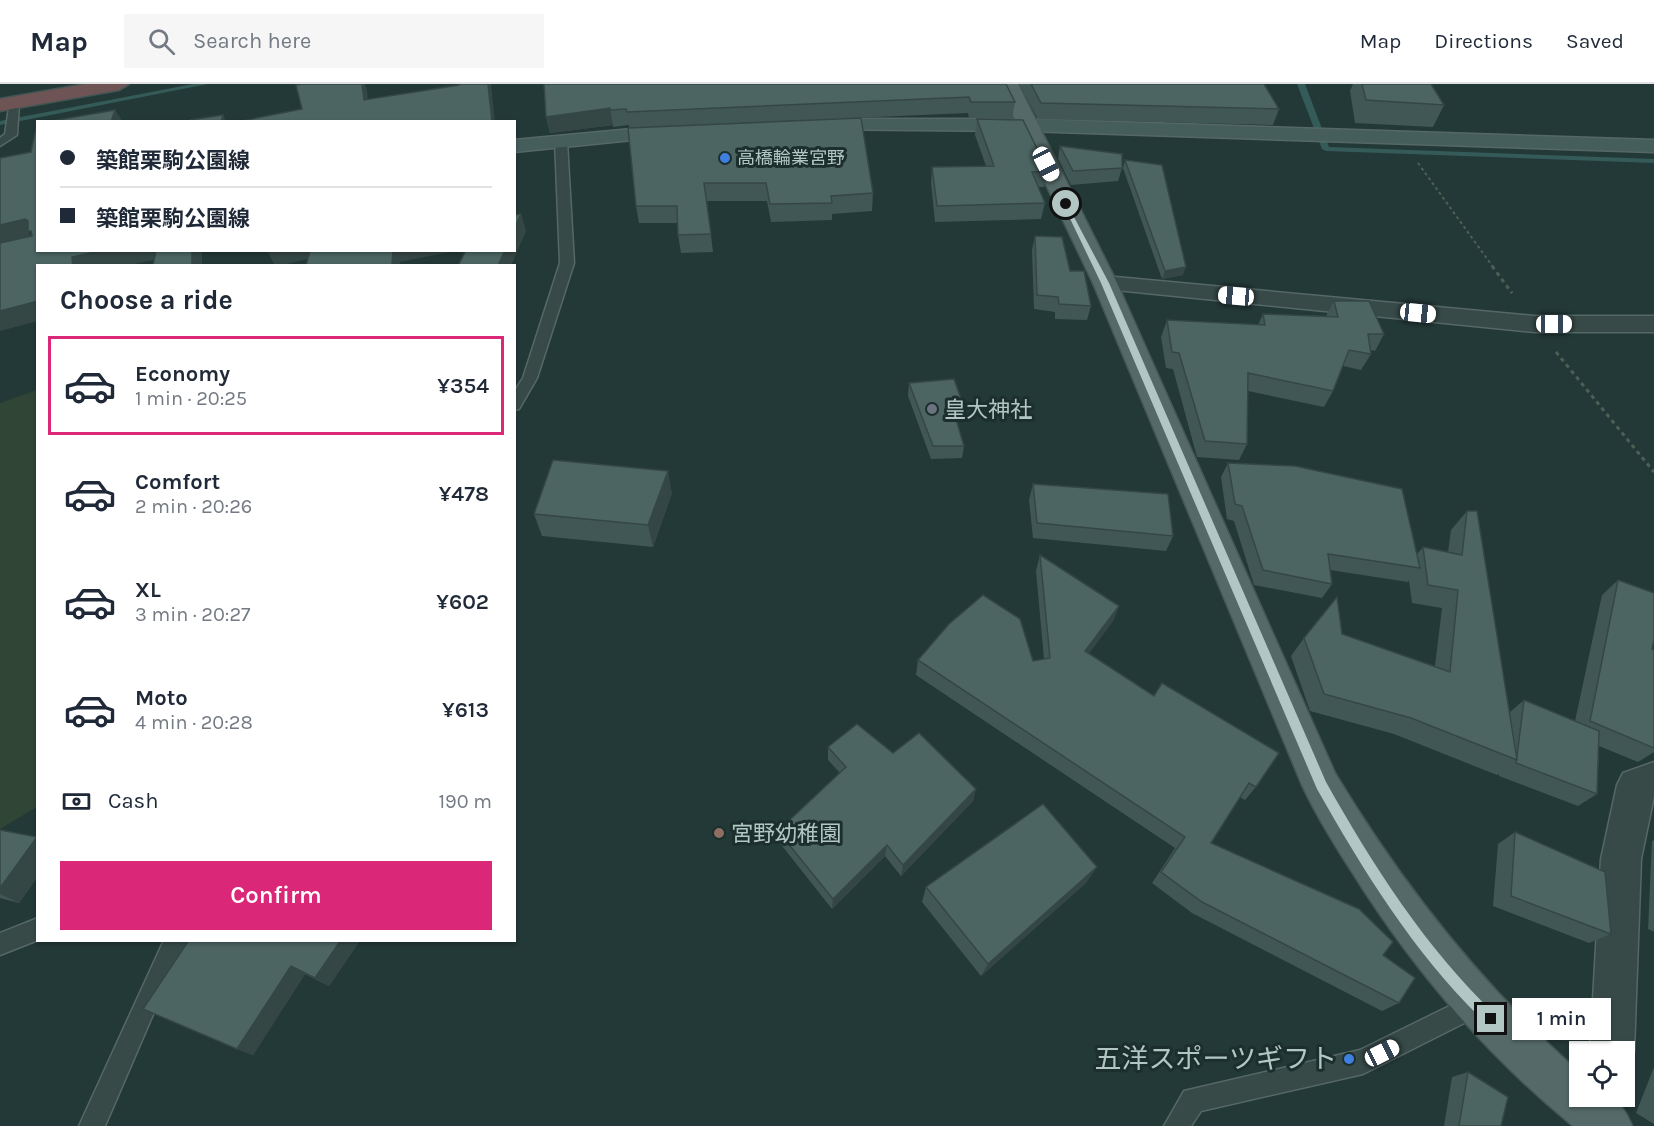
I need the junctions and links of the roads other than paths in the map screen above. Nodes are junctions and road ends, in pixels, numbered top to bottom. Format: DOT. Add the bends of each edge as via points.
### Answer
graph roads {
  1 [pos="119,84"];
  2 [pos="1008,84"];
  3 [pos="10,107"];
  4 [pos="799,125"];
  5 [pos="1027,125"];
  6 [pos="693,130"];
  7 [pos="561,141"];
  8 [pos="0,143"];
  9 [pos="516,146"];
  10 [pos="1654,146"];
  11 [pos="1105,283"];
  12 [pos="1654,324"];
  13 [pos="516,402"];
  14 [pos="1654,778"];
  15 [pos="36,930"];
  16 [pos="176,942"];
  17 [pos="0,944"];
  18 [pos="1476,1005"];
  19 [pos="1613,1041"];
  20 [pos="1609,1116"];
  21 [pos="92,1126"];
  22 [pos="1177,1126"];
  1 -- 3 [label="highway"];
  2 -- 5 [label="main road"];
  3 -- 8 [label="lane" via="11,135"];
  4 -- 5 [label="street"];
  5 -- 10 [label="street"];
  5 -- 11 [label="main road"];
  6 -- 7 [label="street"];
  7 -- 9 [label="street"];
  7 -- 13 [label="lane" via="567,263 530,378"];
  11 -- 12 [label="street" via="1534,324"];
  11 -- 18 [label="main road" via="1321,785 1397,909"];
  14 -- 19 [label="street" via="1636,784 1621,860"];
  15 -- 17 [label="lane"];
  16 -- 21 [label="lane"];
  18 -- 20 [label="main road" via="1583,1106"];
  18 -- 22 [label="lane" via="1363,1062 1193,1100"];
}
